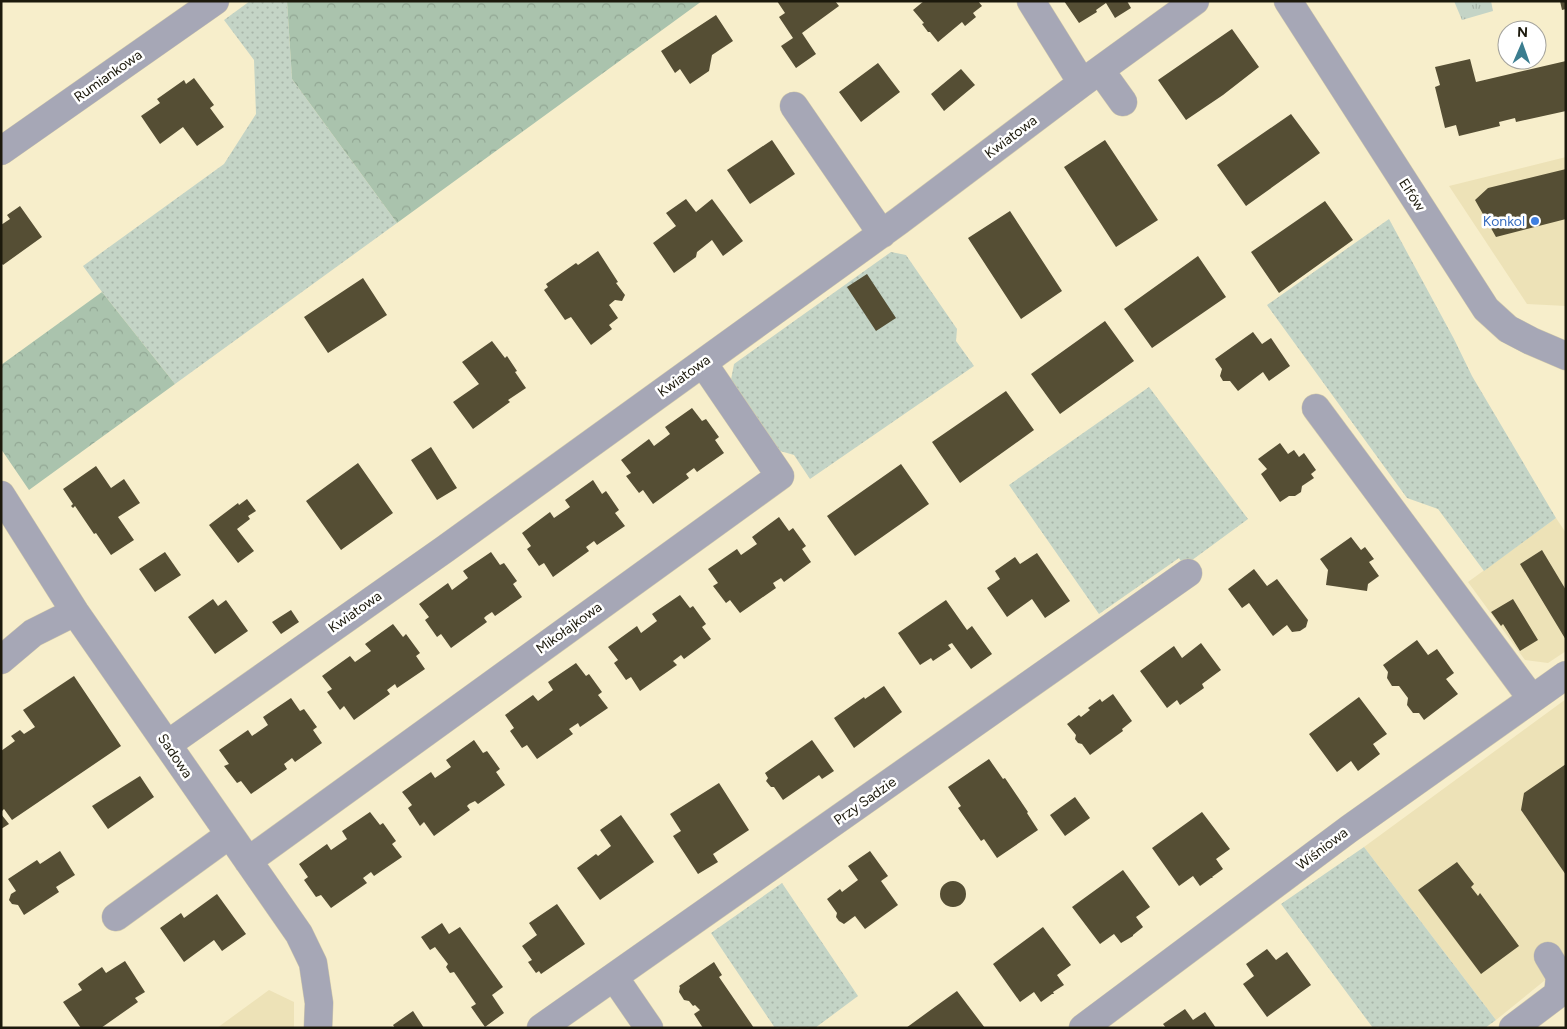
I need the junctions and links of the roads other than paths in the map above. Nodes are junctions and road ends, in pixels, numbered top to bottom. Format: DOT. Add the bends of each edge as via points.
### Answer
graph roads {
  1 [pos="215,1"];
  2 [pos="1030,1"];
  3 [pos="1195,1"];
  4 [pos="1288,1"];
  5 [pos="1091,76"];
  6 [pos="1123,102"];
  7 [pos="794,106"];
  8 [pos="1,151"];
  9 [pos="882,234"];
  10 [pos="1566,356"];
  11 [pos="703,363"];
  12 [pos="1316,408"];
  13 [pos="1,495"];
  14 [pos="1188,573"];
  15 [pos="74,612"];
  16 [pos="1,660"];
  17 [pos="1566,675"];
  18 [pos="1532,699"];
  19 [pos="168,744"];
  20 [pos="230,835"];
  21 [pos="248,861"];
  22 [pos="116,917"];
  23 [pos="1548,956"];
  24 [pos="614,976"];
  25 [pos="318,1028"];
  26 [pos="541,1028"];
  27 [pos="649,1028"];
  28 [pos="1083,1028"];
  29 [pos="1513,1028"];
  1 -- 8 [label="street, Rumiankowa"];
  2 -- 5 [label="street"];
  3 -- 5 [label="street, Kwiatowa"];
  4 -- 10 [label="street, Elfów" via="1486,309 1508,329"];
  5 -- 6 [label="street"];
  5 -- 9 [label="street, Kwiatowa"];
  7 -- 9 [label="street"];
  9 -- 11 [label="street, Kwiatowa"];
  11 -- 19 [label="street, Kwiatowa"];
  11 -- 21 [label="street, Mikołajkowa" via="780,476"];
  12 -- 18 [label="street"];
  13 -- 15 [label="street, Sadowa"];
  14 -- 24 [label="street, Przy Sadzie"];
  15 -- 16 [label="street" via="33,633"];
  15 -- 19 [label="street, Sadowa"];
  17 -- 18 [label="street, Wiśniowa"];
  18 -- 28 [label="street, Wiśniowa" via="1349,829"];
  19 -- 20 [label="street, Sadowa"];
  20 -- 21 [label="street, Sadowa"];
  20 -- 22 [label="street"];
  21 -- 25 [label="street, Sadowa" via="300,934 312,963 319,1002"];
  23 -- 29 [label="street" via="1560,976 1558,994"];
  24 -- 26 [label="street, Przy Sadzie"];
  24 -- 27 [label="street"];
}
